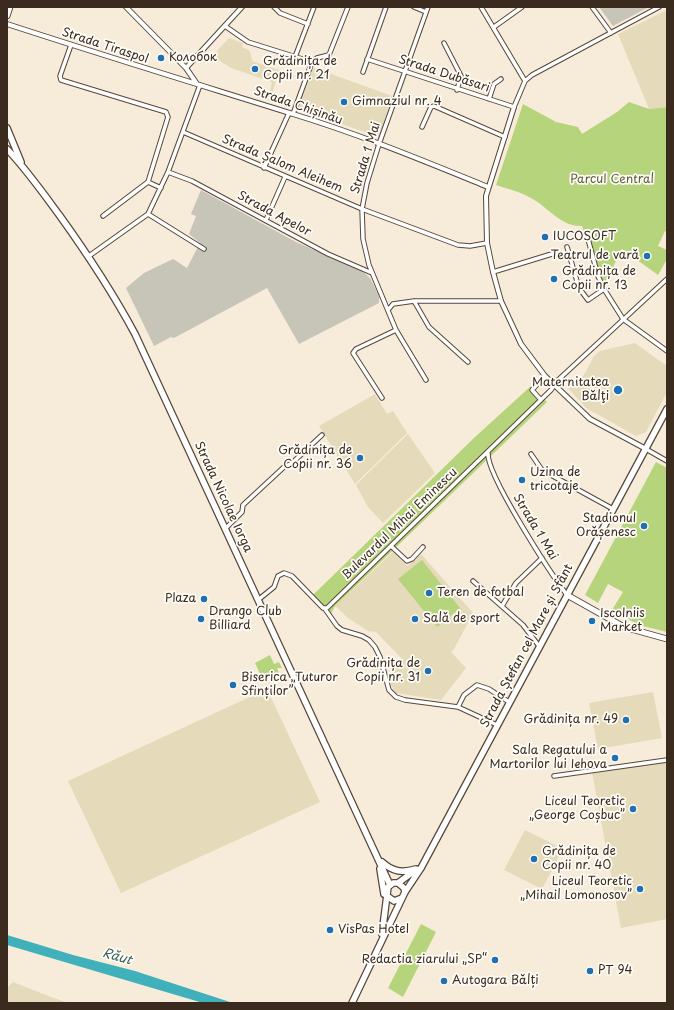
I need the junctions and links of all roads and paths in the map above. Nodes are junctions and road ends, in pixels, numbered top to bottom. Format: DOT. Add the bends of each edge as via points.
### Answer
graph roads {
  1 [pos="10,7"];
  2 [pos="126,7"];
  3 [pos="242,7"];
  4 [pos="274,7"];
  5 [pos="314,7"];
  6 [pos="348,7"];
  7 [pos="386,7"];
  8 [pos="414,7"];
  9 [pos="428,7"];
  10 [pos="481,7"];
  11 [pos="522,7"];
  12 [pos="592,7"];
  13 [pos="659,7"];
  14 [pos="426,12"];
  15 [pos="7,16"];
  16 [pos="7,24"];
  17 [pos="308,24"];
  18 [pos="225,26"];
  19 [pos="494,27"];
  20 [pos="611,33"];
  21 [pos="444,43"];
  22 [pos="71,45"];
  23 [pos="295,57"];
  24 [pos="367,59"];
  25 [pos="312,62"];
  26 [pos="186,68"];
  27 [pos="363,72"];
  28 [pos="406,73"];
  29 [pos="501,79"];
  30 [pos="525,81"];
  31 [pos="199,84"];
  32 [pos="457,90"];
  33 [pos="489,99"];
  34 [pos="514,107"];
  35 [pos="291,113"];
  36 [pos="7,128"];
  37 [pos="422,128"];
  38 [pos="183,132"];
  39 [pos="505,137"];
  40 [pos="379,144"];
  41 [pos="7,150"];
  42 [pos="23,166"];
  43 [pos="264,168"];
  44 [pos="168,172"];
  45 [pos="286,177"];
  46 [pos="148,182"];
  47 [pos="488,187"];
  48 [pos="161,188"];
  49 [pos="362,209"];
  50 [pos="148,214"];
  51 [pos="103,216"];
  52 [pos="266,220"];
  53 [pos="588,239"];
  54 [pos="487,243"];
  55 [pos="567,247"];
  56 [pos="204,249"];
  57 [pos="555,253"];
  58 [pos="89,256"];
  59 [pos="493,272"];
  60 [pos="372,273"];
  61 [pos="667,279"];
  62 [pos="604,289"];
  63 [pos="414,301"];
  64 [pos="501,301"];
  65 [pos="388,310"];
  66 [pos="623,319"];
  67 [pos="396,330"];
  68 [pos="667,351"];
  69 [pos="468,362"];
  70 [pos="545,376"];
  71 [pos="426,380"];
  72 [pos="554,385"];
  73 [pos="382,398"];
  74 [pos="541,400"];
  75 [pos="667,409"];
  76 [pos="322,435"];
  77 [pos="646,449"];
  78 [pos="488,453"];
  79 [pos="531,454"];
  80 [pos="667,461"];
  81 [pos="613,509"];
  82 [pos="225,529"];
  83 [pos="392,546"];
  84 [pos="424,547"];
  85 [pos="542,558"];
  86 [pos="473,581"];
  87 [pos="567,595"];
  88 [pos="258,600"];
  89 [pos="502,606"];
  90 [pos="325,609"];
  91 [pos="667,639"];
  92 [pos="539,646"];
  93 [pos="509,702"];
  94 [pos="458,707"];
  95 [pos="497,725"];
  96 [pos="667,760"];
  97 [pos="554,776"];
  98 [pos="380,863"];
  99 [pos="418,869"];
  100 [pos="394,884"];
  101 [pos="404,895"];
  102 [pos="387,896"];
  103 [pos="384,924"];
  104 [pos="380,942"];
  105 [pos="352,1003"];
  1 -- 15 [label="main road"];
  2 -- 26 [label="street"];
  3 -- 18 [label="street"];
  4 -- 17 [label="street" via="280,13"];
  5 -- 17 [label="street"];
  6 -- 25 [label="street" via="329,55"];
  7 -- 24 [label="street"];
  8 -- 14 [label="street"];
  9 -- 14 [label="street, Strada 1 Mai"];
  10 -- 19 [label="street"];
  11 -- 19 [label="street"];
  12 -- 20 [label="street"];
  13 -- 20 [label="street"];
  14 -- 28 [label="street, Strada 1 Mai"];
  16 -- 22 [label="street, Strada Tiraspol"];
  17 -- 23 [label="street"];
  18 -- 23 [label="street" via="248,42"];
  18 -- 26 [label="street"];
  19 -- 30 [label="street"];
  20 -- 30 [label="street"];
  21 -- 32 [label="street" via="461,76"];
  22 -- 31 [label="street, Strada Tiraspol"];
  22 -- 46 [label="street" via="60,76 61,80 166,112 168,117"];
  23 -- 25 [label="street"];
  24 -- 27 [label="street"];
  24 -- 28 [label="street, Strada Dubăsari"];
  25 -- 35 [label="street"];
  26 -- 31 [label="street"];
  28 -- 32 [label="street, Strada Dubăsari"];
  28 -- 40 [label="street, Strada 1 Mai"];
  29 -- 33 [label="street" via="494,84"];
  30 -- 34 [label="street"];
  31 -- 35 [label="street, Strada Chișinău"];
  31 -- 38 [label="street"];
  32 -- 33 [label="street, Strada Dubăsari"];
  33 -- 34 [label="street, Strada Dubăsari"];
  34 -- 39 [label="street"];
  35 -- 40 [label="street, Strada Chișinău"];
  35 -- 43 [label="street"];
  36 -- 42 [label="main road, Strada Nicolae Iorga"];
  37 -- 39 [label="street" via="431,107 434,106"];
  38 -- 43 [label="street, Strada Șalom Aleihem"];
  38 -- 44 [label="street"];
  39 -- 47 [label="street"];
  40 -- 47 [label="street, Strada Chișinău"];
  40 -- 49 [label="street, Strada 1 Mai"];
  41 -- 42 [label="main road, Strada Nicolae Iorga"];
  42 -- 58 [label="main road, Strada Nicolae Iorga"];
  43 -- 45 [label="street, Strada Șalom Aleihem"];
  44 -- 48 [label="street"];
  44 -- 52 [label="street, Strada Apelor" via="192,181"];
  45 -- 49 [label="street, Strada Șalom Aleihem"];
  45 -- 52 [label="street"];
  46 -- 48 [label="street"];
  46 -- 51 [label="street"];
  47 -- 54 [label="street"];
  48 -- 50 [label="street"];
  49 -- 54 [label="street, Strada Șalom Aleihem" via="458,245"];
  49 -- 60 [label="street, Strada 1 Mai" via="364,244"];
  50 -- 56 [label="street"];
  50 -- 58 [label="street"];
  52 -- 60 [label="street, Strada Apelor" via="328,254"];
  53 -- 62 [label="street"];
  54 -- 59 [label="street"];
  55 -- 62 [label="street" via="579,288 588,300"];
  57 -- 59 [label="street"];
  58 -- 82 [label="main road, Strada Nicolae Iorga" via="135,334"];
  59 -- 64 [label="street"];
  60 -- 65 [label="street, Strada 1 Mai"];
  61 -- 66 [label="street, Bulevardul Mihai Eminescu"];
  62 -- 66 [label="street"];
  63 -- 64 [label="street"];
  63 -- 65 [label="street" via="393,304"];
  63 -- 69 [label="street" via="429,327"];
  64 -- 70 [label="street" via="521,344"];
  65 -- 67 [label="street, Strada 1 Mai"];
  66 -- 68 [label="street"];
  66 -- 72 [label="street, Bulevardul Mihai Eminescu"];
  67 -- 71 [label="street, Strada 1 Mai"];
  67 -- 73 [label="street" via="356,349 353,353"];
  70 -- 72 [label="street"];
  70 -- 74 [label="street" via="532,390"];
  72 -- 74 [label="street, Bulevardul Mihai Eminescu"];
  72 -- 77 [label="street" via="590,419"];
  74 -- 78 [label="street, Bulevardul Mihai Eminescu"];
  75 -- 77 [label="main road, Strada Ștefan cel Mare și Sfânt"];
  76 -- 82 [label="street" via="245,504 242,512"];
  77 -- 80 [label="street"];
  77 -- 81 [label="main road, Strada Ștefan cel Mare și Sfânt"];
  78 -- 83 [label="street, Bulevardul Mihai Eminescu"];
  78 -- 85 [label="street, Strada 1 Mai" via="488,461 502,490"];
  79 -- 81 [label="street" via="542,470"];
  81 -- 87 [label="main road, Strada Ștefan cel Mare și Sfânt"];
  82 -- 88 [label="main road, Strada Nicolae Iorga"];
  83 -- 84 [label="street" via="407,561"];
  83 -- 90 [label="street, Bulevardul Mihai Eminescu"];
  85 -- 87 [label="street, Strada 1 Mai"];
  85 -- 89 [label="street" via="516,584"];
  86 -- 89 [label="street"];
  87 -- 91 [label="main road, Strada 1 Mai" via="624,626"];
  87 -- 92 [label="main road, Strada Ștefan cel Mare și Sfânt"];
  88 -- 90 [label="street" via="274,587 278,576 284,573 292,576"];
  88 -- 98 [label="main road, Strada Nicolae Iorga"];
  89 -- 92 [label="street" via="523,625"];
  90 -- 94 [label="street" via="342,630 362,636 376,647 389,690 396,697"];
  92 -- 93 [label="main road, Strada Ștefan cel Mare și Sfânt"];
  93 -- 94 [label="street" via="486,687 477,685 464,695"];
  93 -- 95 [label="main road, Strada Ștefan cel Mare și Sfânt"];
  94 -- 95 [label="street"];
  95 -- 99 [label="main road, Strada Ștefan cel Mare și Sfânt"];
  96 -- 97 [label="street"];
  98 -- 99 [label="main road" via="398,872"];
  98 -- 100 [label="main road, Strada Nicolae Iorga"];
  98 -- 103 [label="main road"];
  99 -- 100 [label="main road"];
  99 -- 101 [label="main road, Strada Ștefan cel Mare și Sfânt"];
  100 -- 101 [label="main road" via="404,888"];
  100 -- 102 [label="main road" via="387,890"];
  101 -- 102 [label="main road" via="394,901"];
  101 -- 104 [label="main road, Strada Ștefan cel Mare și Sfânt"];
  102 -- 103 [label="main road"];
  103 -- 104 [label="main road"];
  104 -- 105 [label="main road, Strada Ștefan cel Mare și Sfânt"];
}
